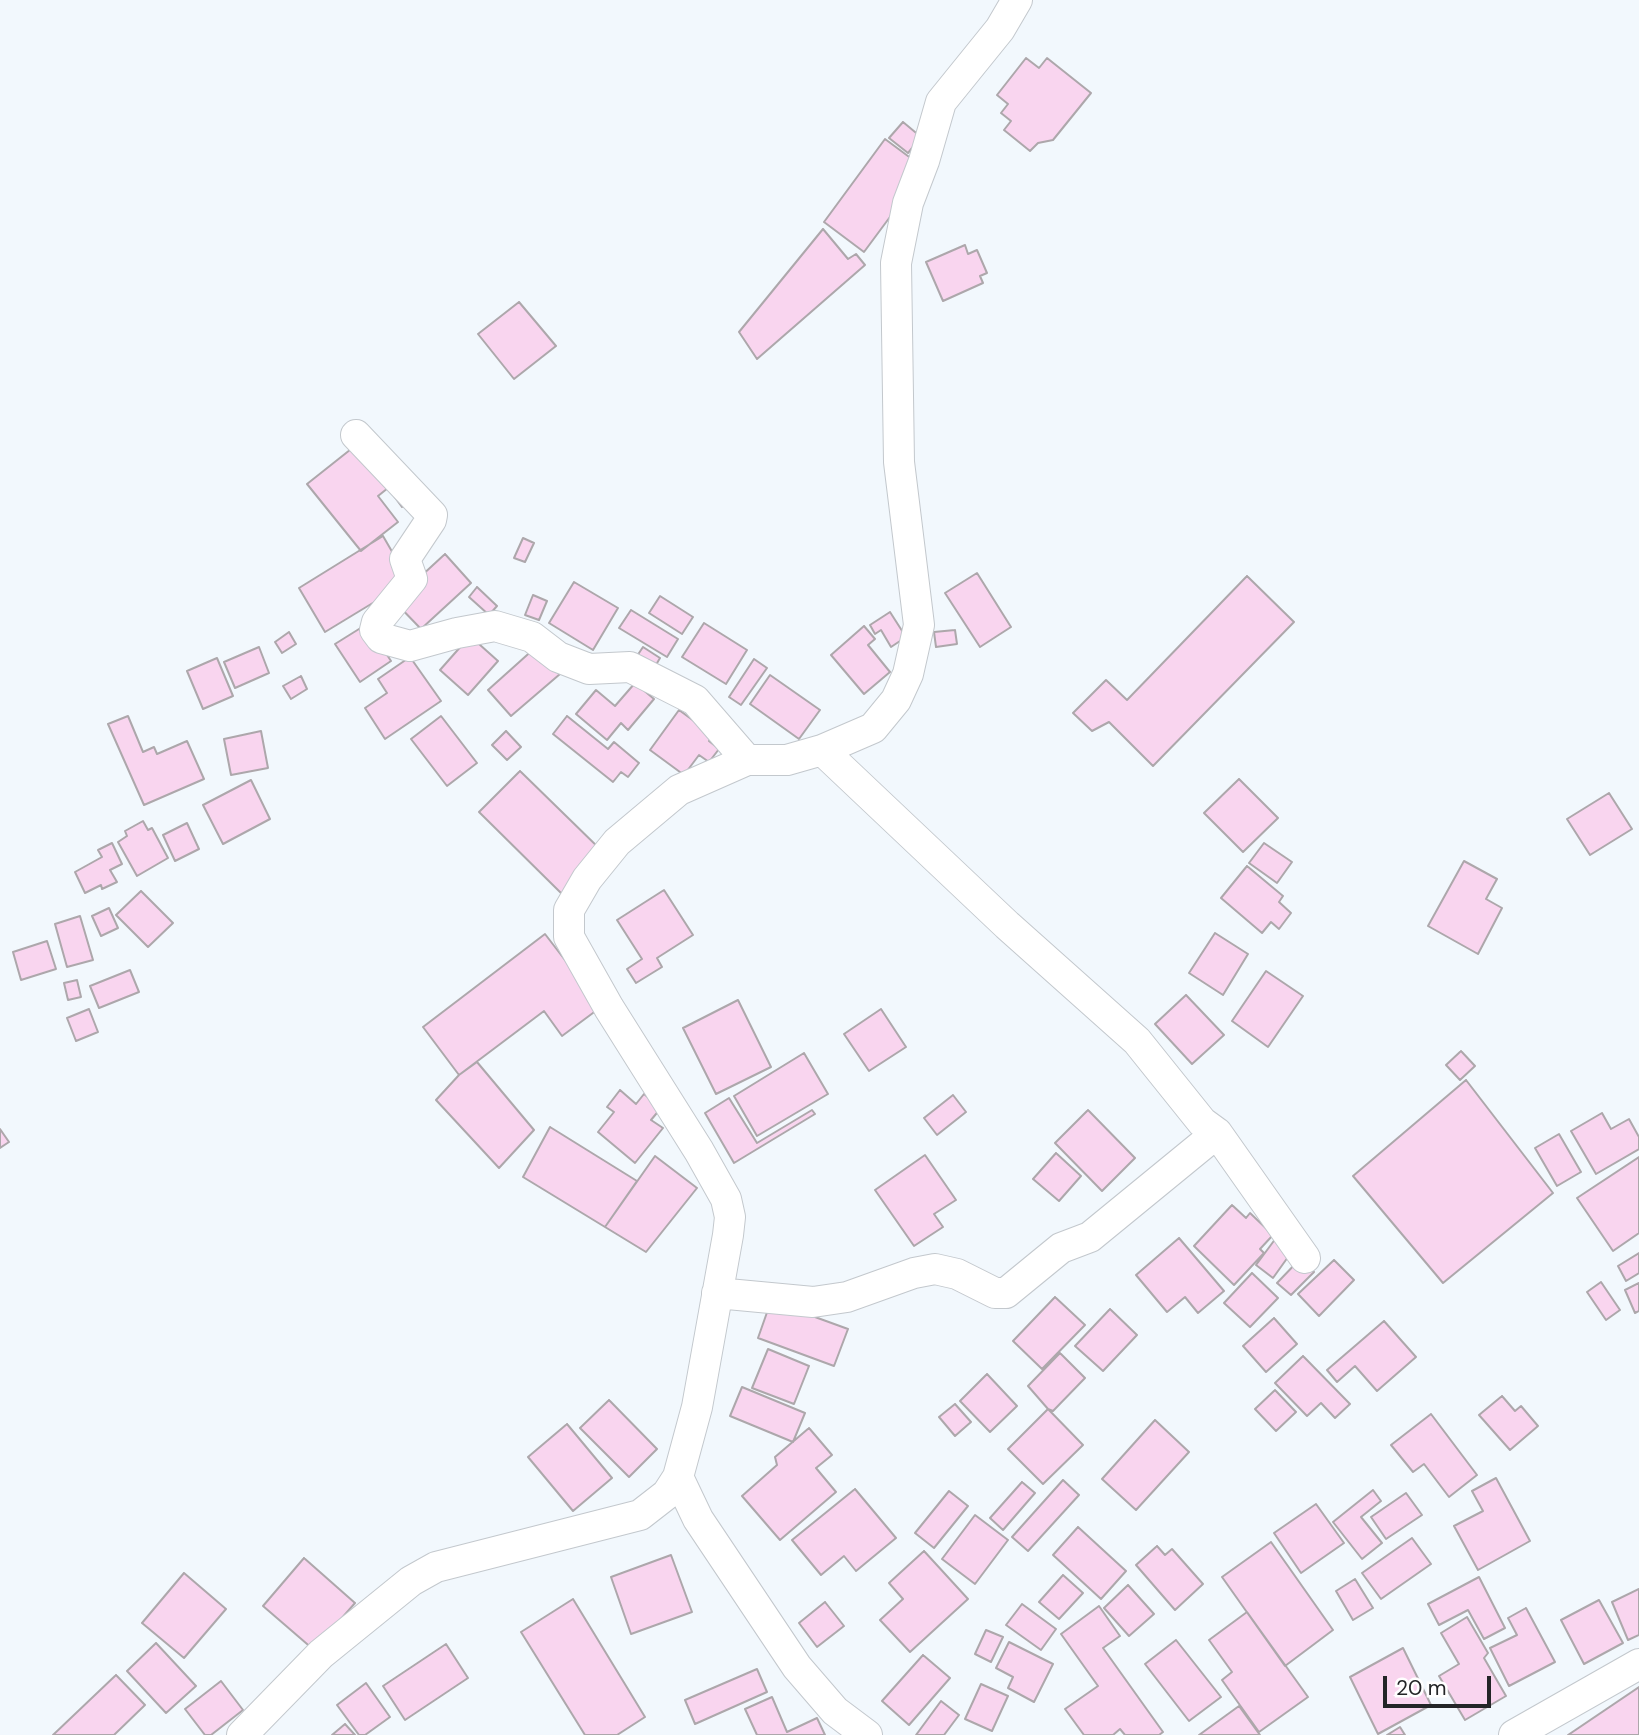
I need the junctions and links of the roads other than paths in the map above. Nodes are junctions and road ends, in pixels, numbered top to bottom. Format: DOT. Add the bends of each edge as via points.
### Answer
graph roads {
  1 [pos="1017,0"];
  2 [pos="356,435"];
  3 [pos="822,750"];
  4 [pos="747,760"];
  5 [pos="1217,1133"];
  6 [pos="1305,1258"];
  7 [pos="717,1293"];
  8 [pos="678,1477"];
  9 [pos="1639,1664"];
  10 [pos="242,1735"];
  11 [pos="867,1735"];
  12 [pos="1514,1735"];
  1 -- 3 [label="street" via="1000,29 941,102 908,203 896,263 899,462 919,625 908,674 897,700 873,727"];
  2 -- 4 [label="street" via="432,515 405,559 412,579 377,622 381,638 410,646 495,626 532,637 558,657 589,669 630,667 695,700"];
  3 -- 4 [label="street" via="787,760"];
  3 -- 5 [label="street" via="1137,1041 1202,1122"];
  4 -- 7 [label="street" via="679,790 617,842 587,879 569,910 568,921 569,937 726,1199 730,1217"];
  5 -- 6 [label="street"];
  5 -- 7 [label="street" via="1090,1237 1061,1248 1006,1293 995,1293 957,1274 935,1269 846,1297 813,1302"];
  7 -- 8 [label="street" via="697,1407"];
  8 -- 10 [label="street" via="667,1494 640,1515 436,1567 411,1581 321,1654"];
  8 -- 11 [label="street" via="698,1519 797,1667 835,1711"];
  9 -- 12 [label="street"];
}
